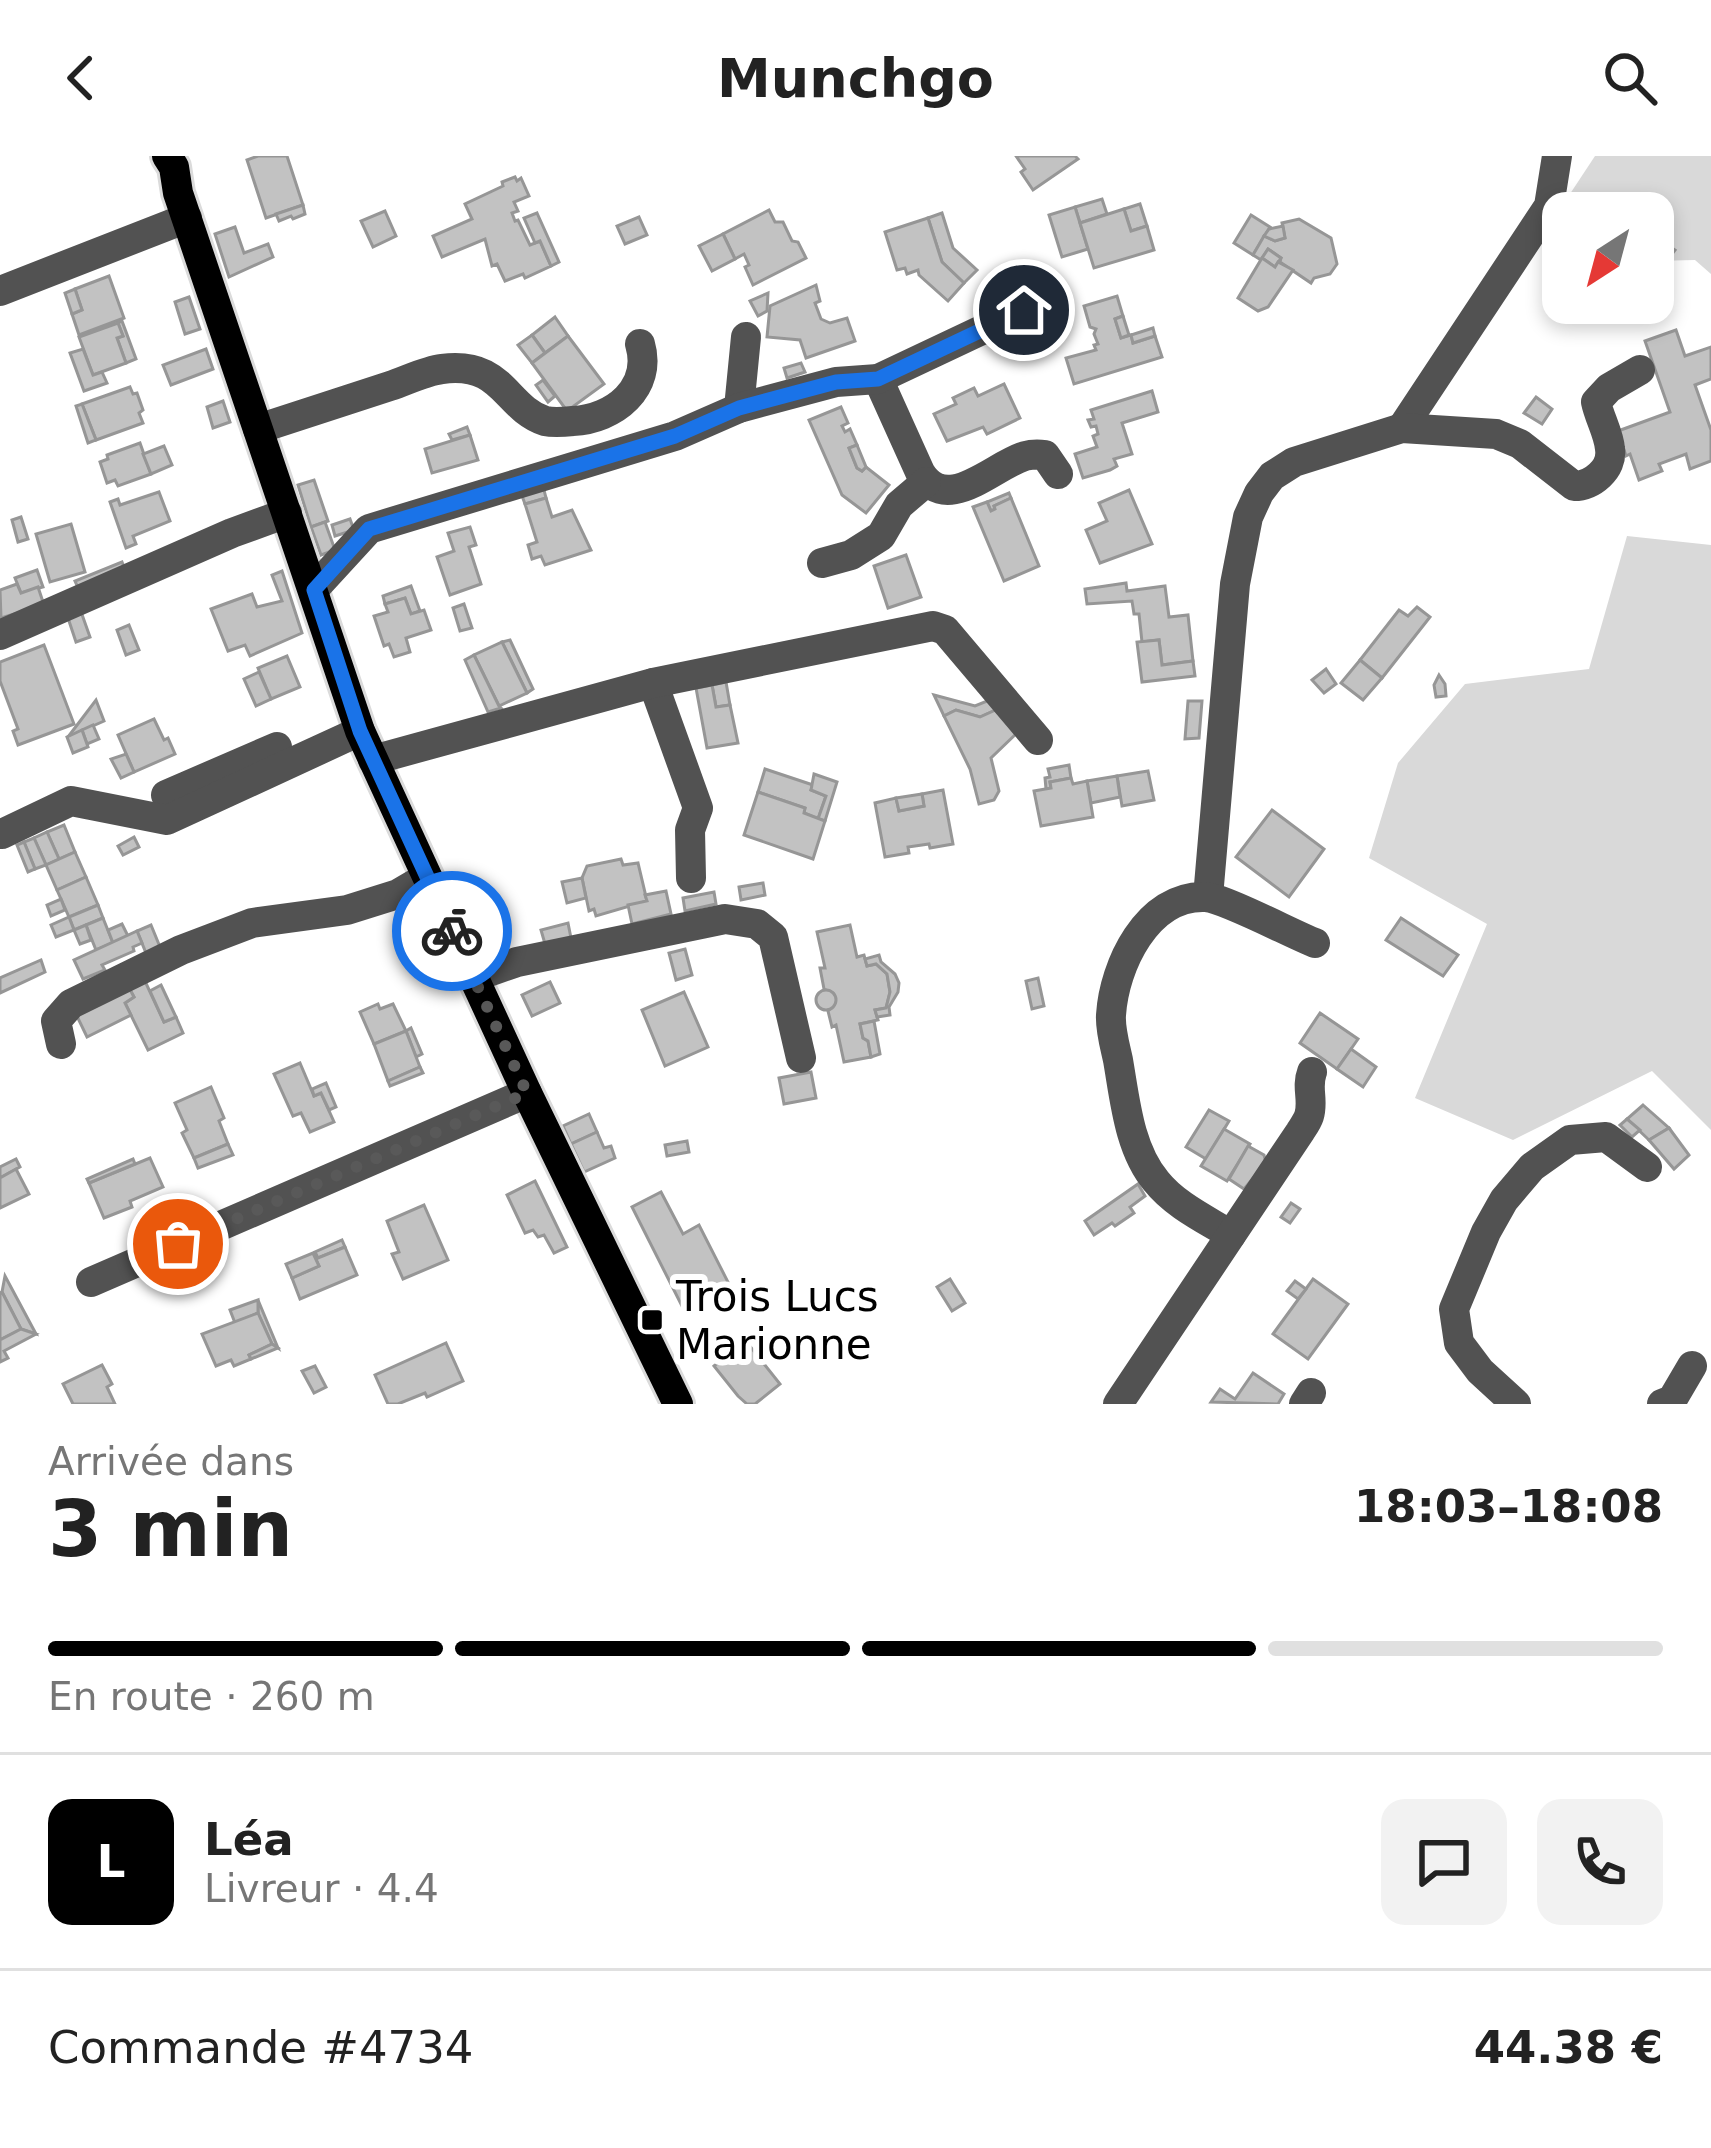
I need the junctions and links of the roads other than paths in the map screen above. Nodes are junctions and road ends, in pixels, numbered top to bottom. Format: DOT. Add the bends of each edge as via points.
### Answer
graph roads {
  1 [pos="146,156"];
  2 [pos="167,156"];
  3 [pos="1557,156"];
  4 [pos="182,205"];
  5 [pos="0,291"];
  6 [pos="1024,310"];
  7 [pos="746,337"];
  8 [pos="640,344"];
  9 [pos="1640,370"];
  10 [pos="878,379"];
  11 [pos="739,408"];
  12 [pos="1402,428"];
  13 [pos="258,429"];
  14 [pos="1058,474"];
  15 [pos="926,482"];
  16 [pos="286,513"];
  17 [pos="822,563"];
  18 [pos="314,590"];
  19 [pos="0,635"];
  20 [pos="653,683"];
  21 [pos="357,723"];
  22 [pos="1038,740"];
  23 [pos="374,760"];
  24 [pos="166,795"];
  25 [pos="2,834"];
  26 [pos="427,878"];
  27 [pos="691,878"];
  28 [pos="1208,897"];
  29 [pos="1315,943"];
  30 [pos="474,977"];
  31 [pos="61,1043"];
  32 [pos="801,1058"];
  33 [pos="1312,1072"];
  34 [pos="527,1093"];
  35 [pos="1647,1167"];
  36 [pos="1231,1234"];
  37 [pos="91,1282"];
  38 [pos="1692,1366"];
  39 [pos="678,1404"];
  40 [pos="1118,1404"];
  41 [pos="1516,1404"];
  42 [pos="1662,1404"];
  1 -- 4 [label="main road"];
  2 -- 4 [label="main road"];
  3 -- 12 [label="street" via="1550,206"];
  4 -- 5 [label="street"];
  4 -- 13 [label="main road"];
  6 -- 10 [label="street"];
  7 -- 11 [label="street"];
  8 -- 13 [label="street" via="644,357 629,397 583,421 548,422 484,373 442,369"];
  9 -- 12 [label="street" via="1596,402 1611,450 1608,464 1583,486 1496,434"];
  10 -- 11 [label="street"];
  10 -- 15 [label="street"];
  11 -- 18 [label="street" via="675,436 369,529"];
  12 -- 28 [label="street" via="1294,462 1271,476 1248,517"];
  13 -- 16 [label="main road"];
  14 -- 15 [label="street" via="1045,455 1028,454 955,491"];
  15 -- 17 [label="street" via="899,505 881,536"];
  16 -- 18 [label="main road"];
  16 -- 19 [label="street"];
  18 -- 21 [label="main road"];
  20 -- 22 [label="street" via="933,626 945,630"];
  20 -- 23 [label="street"];
  20 -- 27 [label="street" via="698,808"];
  21 -- 23 [label="main road"];
  21 -- 24 [label="street"];
  21 -- 25 [label="street" via="166,820 71,801"];
  23 -- 26 [label="main road"];
  26 -- 30 [label="main road"];
  26 -- 31 [label="street" via="347,910 252,923 181,950 70,1004 56,1021"];
  28 -- 29 [label="street"];
  28 -- 36 [label="street" via="1178,901 1150,920 1124,958 1110,1018 1128,1118 1148,1167 1184,1207"];
  30 -- 32 [label="street" via="724,919 757,924 772,937"];
  30 -- 34 [label="main road"];
  33 -- 36 [label="street" via="1309,1116"];
  34 -- 37 [label="street"];
  34 -- 39 [label="main road"];
  35 -- 41 [label="street" via="1606,1137 1570,1140 1532,1167 1486,1232 1454,1309 1459,1343"];
  36 -- 40 [label="street"];
  38 -- 42 [label="street"];
}
